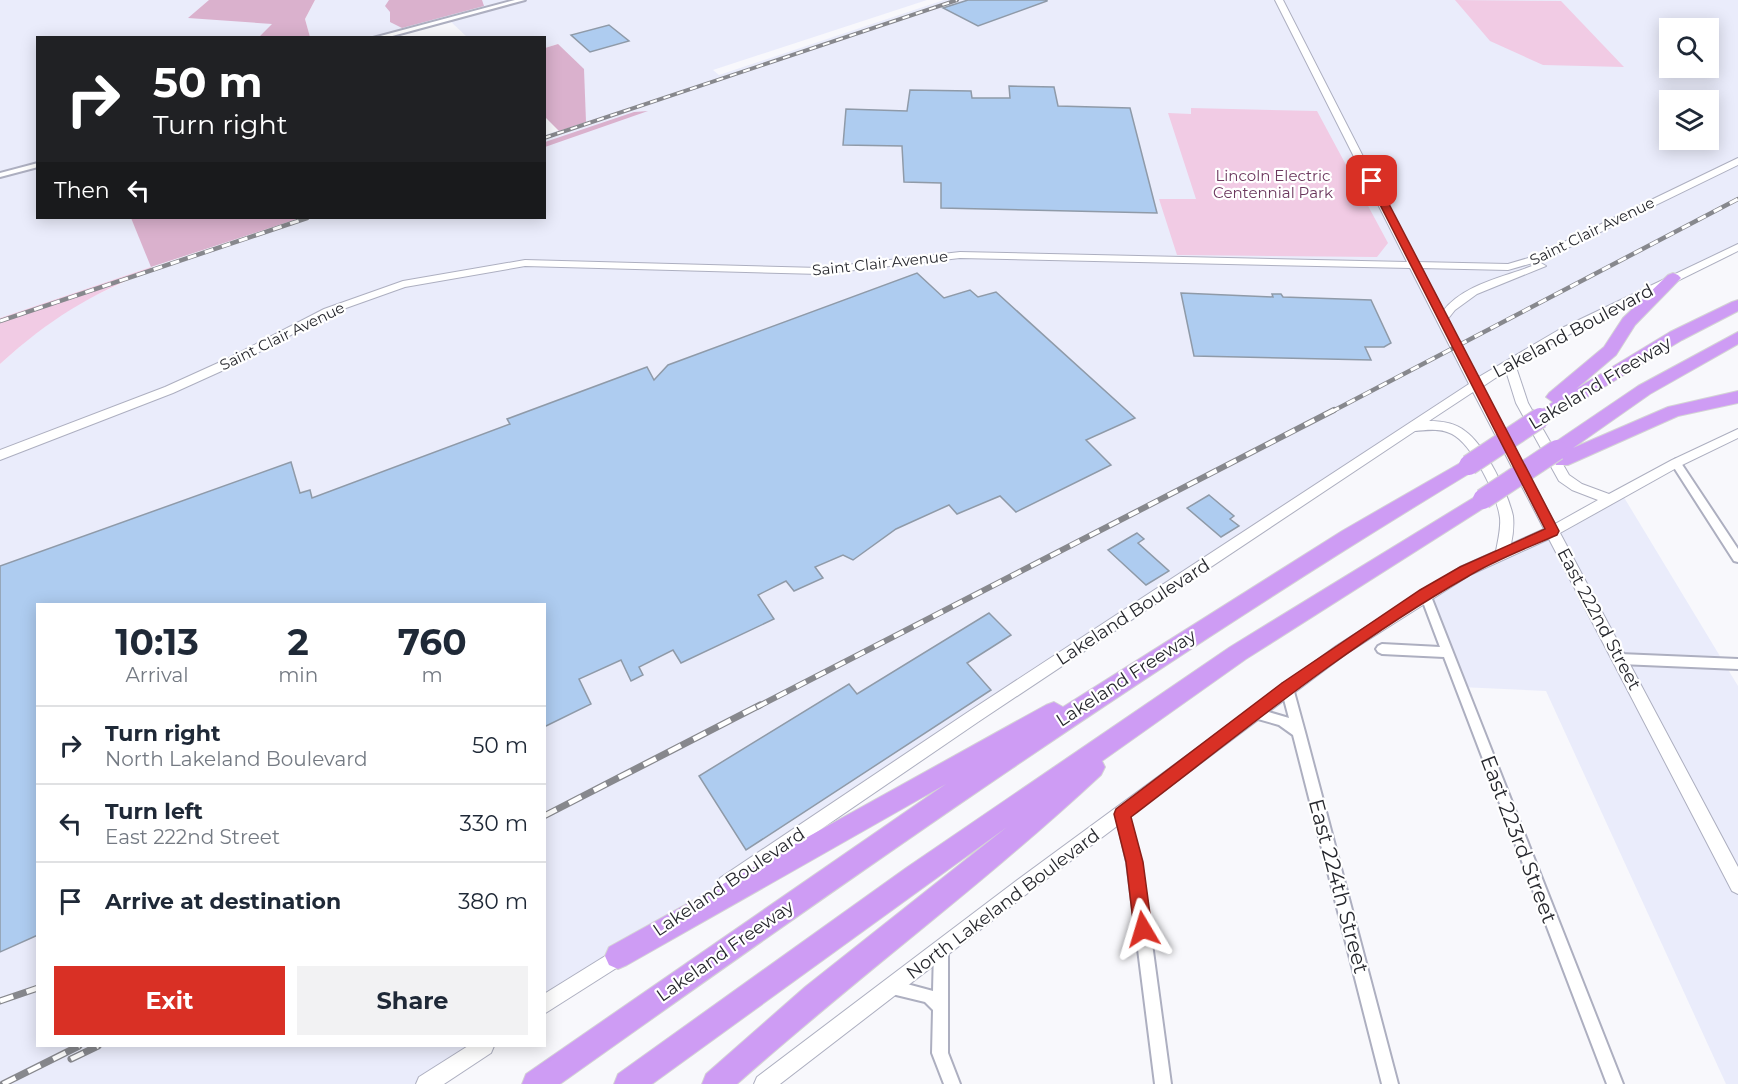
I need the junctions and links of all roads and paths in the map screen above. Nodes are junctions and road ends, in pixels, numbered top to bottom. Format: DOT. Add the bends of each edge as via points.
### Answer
graph roads {
  1 [pos="522,0"];
  2 [pos="1279,0"];
  3 [pos="384,36"];
  4 [pos="1738,161"];
  5 [pos="36,166"];
  6 [pos="0,175"];
  7 [pos="1566,245"];
  8 [pos="1738,247"];
  9 [pos="1416,267"];
  10 [pos="1673,278"];
  11 [pos="1738,305"];
  12 [pos="1442,319"];
  13 [pos="1738,337"];
  14 [pos="1509,363"];
  15 [pos="1475,385"];
  16 [pos="1738,397"];
  17 [pos="1540,418"];
  18 [pos="1412,428"];
  19 [pos="1738,433"];
  20 [pos="0,455"];
  21 [pos="1559,455"];
  22 [pos="1676,463"];
  23 [pos="1611,500"];
  24 [pos="1553,531"];
  25 [pos="1502,554"];
  26 [pos="1738,558"];
  27 [pos="1425,594"];
  28 [pos="1382,648"];
  29 [pos="1446,652"];
  30 [pos="1620,659"];
  31 [pos="1738,664"];
  32 [pos="1129,675"];
  33 [pos="1287,688"];
  34 [pos="1255,713"];
  35 [pos="1146,718"];
  36 [pos="1299,732"];
  37 [pos="1122,814"];
  38 [pos="1738,885"];
  39 [pos="942,950"];
  40 [pos="618,957"];
  41 [pos="892,987"];
  42 [pos="546,1004"];
  43 [pos="941,1008"];
  44 [pos="482,1047"];
  45 [pos="426,1084"];
  46 [pos="536,1084"];
  47 [pos="628,1084"];
  48 [pos="716,1084"];
  49 [pos="764,1084"];
  50 [pos="952,1084"];
  51 [pos="1163,1084"];
  52 [pos="1390,1084"];
  53 [pos="1615,1084"];
  1 -- 3 [label="street"];
  2 -- 9 [label="street, East 222nd Street"];
  4 -- 7 [label="street, Saint Clair Avenue"];
  5 -- 6 [label="street"];
  7 -- 9 [label="street, Saint Clair Avenue" via="1508,267"];
  7 -- 12 [label="street" via="1563,255 1456,302"];
  8 -- 10 [label="street, Lakeland Boulevard"];
  9 -- 12 [label="street, East 222nd Street"];
  9 -- 20 [label="street, Saint Clair Avenue" via="960,255 820,271 513,265 403,284 328,311 169,390"];
  10 -- 14 [label="street, Lakeland Boulevard"];
  10 -- 17 [label="highway" via="1629,322 1610,351 1555,398"];
  11 -- 17 [label="highway, Lakeland Freeway" via="1676,336"];
  12 -- 15 [label="street, East 222nd Street"];
  13 -- 21 [label="highway, Lakeland Freeway" via="1644,390"];
  14 -- 15 [label="street, Lakeland Boulevard"];
  14 -- 23 [label="street" via="1522,403 1564,478 1577,488"];
  15 -- 18 [label="street, Lakeland Boulevard"];
  15 -- 24 [label="street, East 222nd Street"];
  16 -- 21 [label="highway" via="1674,411"];
  17 -- 32 [label="highway, Lakeland Freeway, bridge" via="1328,547"];
  18 -- 25 [label="street" via="1443,426 1458,431 1470,442 1505,511 1507,530"];
  18 -- 40 [label="street, Lakeland Boulevard"];
  19 -- 22 [label="street, North Lakeland Boulevard"];
  21 -- 35 [label="highway, bridge" via="1238,653"];
  22 -- 23 [label="street, North Lakeland Boulevard"];
  22 -- 26 [label="street"];
  23 -- 24 [label="street, North Lakeland Boulevard"];
  24 -- 25 [label="street, North Lakeland Boulevard"];
  24 -- 30 [label="street, East 222nd Street"];
  25 -- 27 [label="street, North Lakeland Boulevard"];
  27 -- 29 [label="street, East 223rd Street"];
  27 -- 33 [label="street, North Lakeland Boulevard"];
  28 -- 29 [label="street"];
  29 -- 53 [label="street, East 223rd Street"];
  30 -- 31 [label="street"];
  30 -- 38 [label="street, East 222nd Street"];
  32 -- 40 [label="highway" via="1054,712"];
  32 -- 46 [label="highway, Lakeland Freeway"];
  33 -- 34 [label="street, North Lakeland Boulevard"];
  33 -- 36 [label="street, East 224th Street"];
  34 -- 36 [label="street" via="1282,720"];
  34 -- 37 [label="street, North Lakeland Boulevard"];
  35 -- 47 [label="highway" via="915,877"];
  35 -- 48 [label="highway" via="1035,820 815,997"];
  36 -- 52 [label="street, East 224th Street"];
  37 -- 39 [label="street, North Lakeland Boulevard"];
  37 -- 51 [label="street" via="1134,862"];
  39 -- 41 [label="street, North Lakeland Boulevard"];
  39 -- 43 [label="street"];
  40 -- 42 [label="street, Lakeland Boulevard"];
  41 -- 43 [label="street" via="929,996"];
  41 -- 49 [label="street, North Lakeland Boulevard"];
  43 -- 50 [label="street" via="940,1053"];
  44 -- 45 [label="street"];
}
